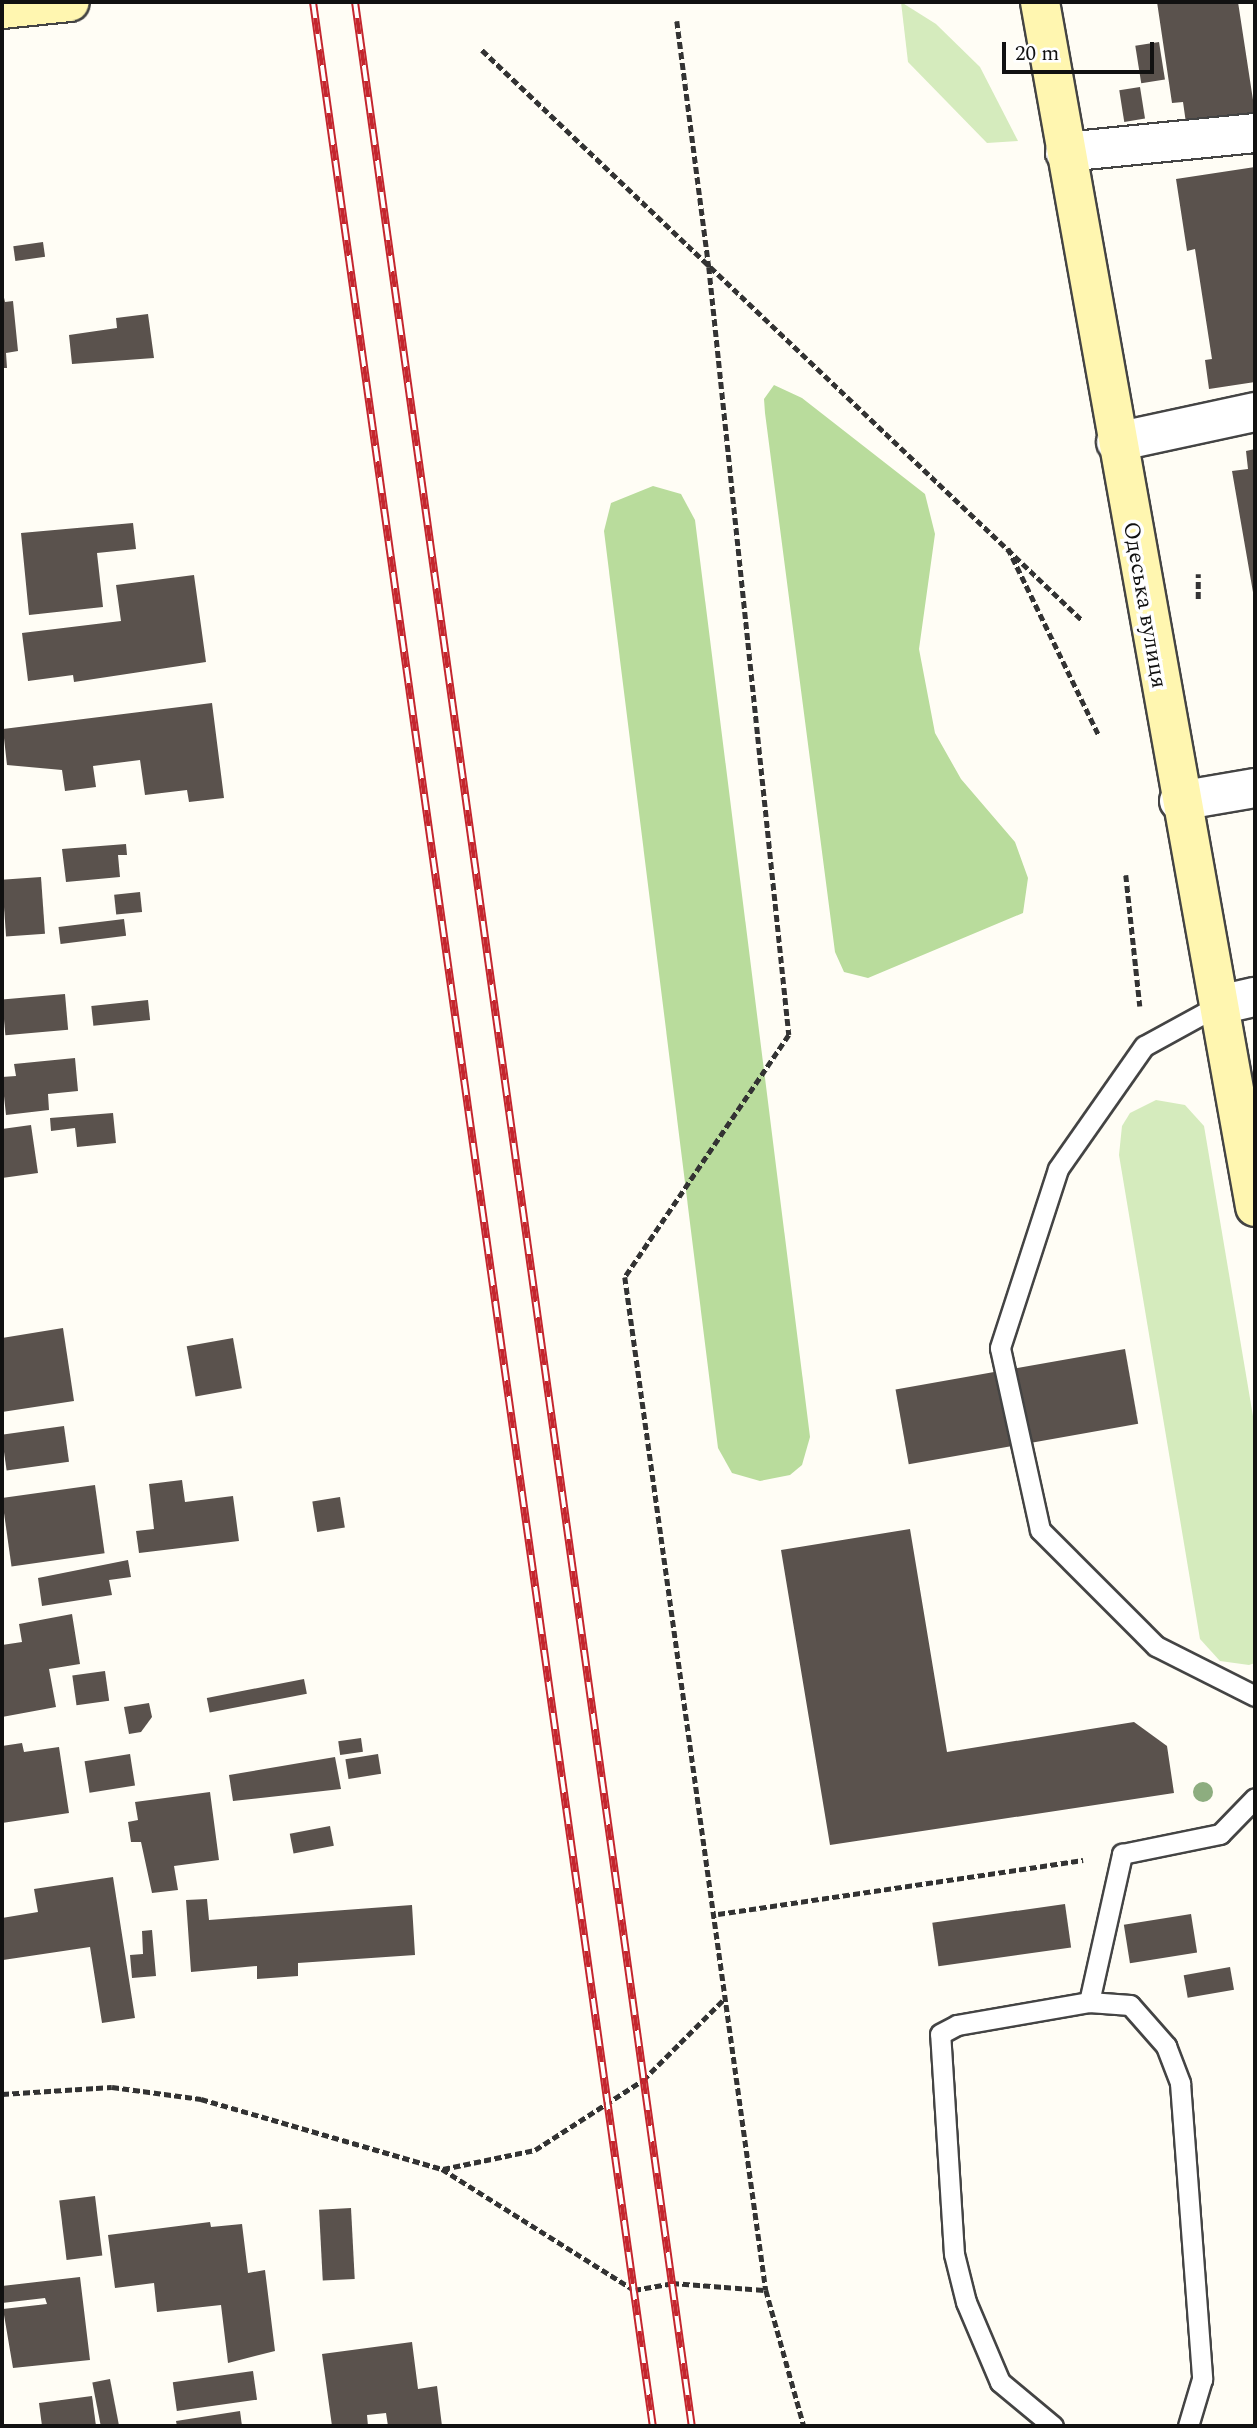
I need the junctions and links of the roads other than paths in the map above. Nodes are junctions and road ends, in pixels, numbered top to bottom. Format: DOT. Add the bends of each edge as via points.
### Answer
graph roads {
  1 [pos="70,2"];
  2 [pos="1040,2"];
  3 [pos="2,9"];
  4 [pos="1255,133"];
  5 [pos="1065,152"];
  6 [pos="1255,412"];
  7 [pos="1116,442"];
  8 [pos="1255,788"];
  9 [pos="1180,801"];
  10 [pos="1255,997"];
  11 [pos="1219,1005"];
  12 [pos="1255,1207"];
  13 [pos="1255,1696"];
  14 [pos="1255,1798"];
  15 [pos="1089,2002"];
  16 [pos="1053,2426"];
  17 [pos="1188,2426"];
  1 -- 3 [label="main road"];
  2 -- 5 [label="main road, Одеська вулиця"];
  4 -- 5 [label="street"];
  5 -- 7 [label="main road, Одеська вулиця"];
  6 -- 7 [label="street"];
  7 -- 9 [label="main road, Одеська вулиця"];
  8 -- 9 [label="street"];
  9 -- 11 [label="main road, Одеська вулиця"];
  10 -- 11 [label="street"];
  11 -- 12 [label="main road, Одеська вулиця"];
  11 -- 13 [label="lane" via="1144,1046 1058,1170 1000,1348 1040,1530 1156,1646"];
  14 -- 15 [label="lane" via="1220,1834 1122,1854"];
  15 -- 16 [label="lane" via="957,2025 938,2043 954,2254 966,2302 1000,2382"];
  15 -- 17 [label="lane" via="1129,2005 1166,2046 1180,2083 1202,2379"];
}
